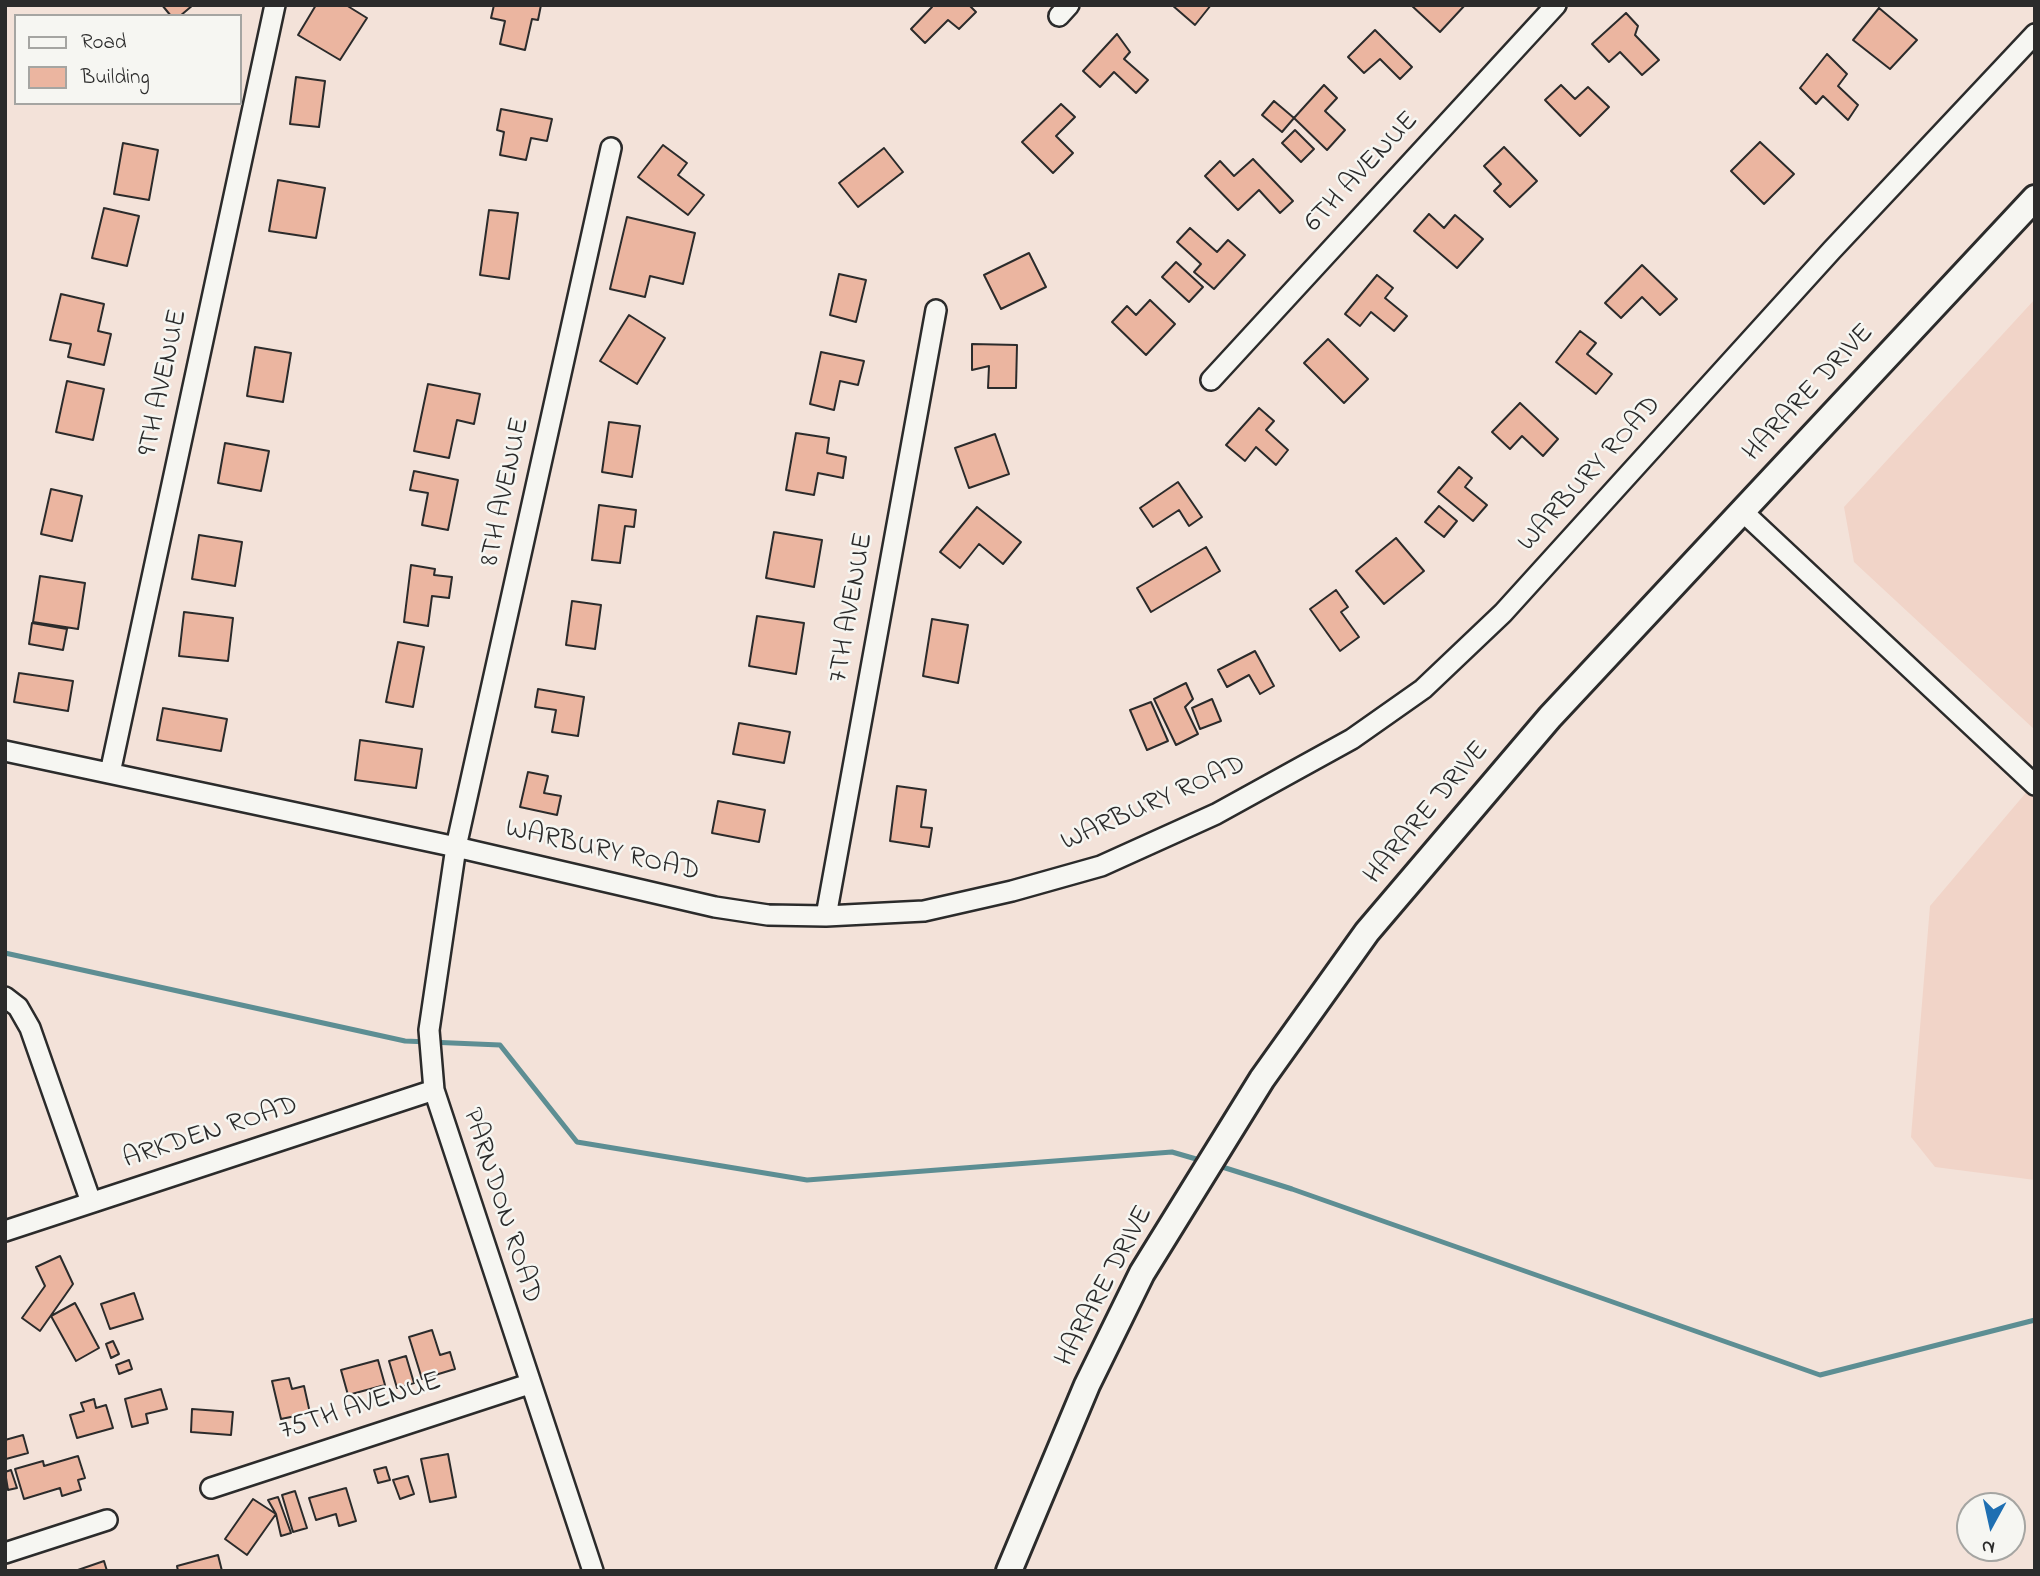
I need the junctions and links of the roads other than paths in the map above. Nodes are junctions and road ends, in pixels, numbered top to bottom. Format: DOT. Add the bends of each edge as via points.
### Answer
graph roads {
  1 [pos="275,5"];
  2 [pos="1556,5"];
  3 [pos="2035,34"];
  4 [pos="611,148"];
  5 [pos="2035,198"];
  6 [pos="936,310"];
  7 [pos="1211,380"];
  8 [pos="1741,510"];
  9 [pos="5,751"];
  10 [pos="110,773"];
  11 [pos="2035,785"];
  12 [pos="457,848"];
  13 [pos="826,916"];
  14 [pos="5,997"];
  15 [pos="434,1090"];
  16 [pos="90,1202"];
  17 [pos="5,1231"];
  18 [pos="529,1384"];
  19 [pos="211,1488"];
  20 [pos="107,1520"];
  21 [pos="5,1553"];
  22 [pos="593,1571"];
  23 [pos="1009,1571"];
  1 -- 10 [label="street, 9TH AVENUE"];
  2 -- 7 [label="street, 6TH AVENUE"];
  3 -- 13 [label="street, WARBURY ROAD" via="1503,613 1388,715 1216,814 1101,866 924,911"];
  4 -- 12 [label="street, 8TH AVENUE"];
  5 -- 8 [label="main road, HARARE DRIVE"];
  6 -- 13 [label="street, 7TH AVENUE"];
  8 -- 11 [label="street"];
  8 -- 23 [label="main road, HARARE DRIVE" via="1550,718 1375,922 1313,1005 1222,1140 1142,1273"];
  9 -- 10 [label="street, WARBURY ROAD"];
  10 -- 12 [label="street, WARBURY ROAD"];
  12 -- 13 [label="street, WARBURY ROAD" via="715,907 768,915"];
  12 -- 15 [label="street, PARNDON ROAD" via="429,1030"];
  14 -- 16 [label="street" via="18,1007 30,1028"];
  15 -- 16 [label="street, ARKDEN ROAD"];
  15 -- 18 [label="street, PARNDON ROAD"];
  16 -- 17 [label="street, ARKDEN ROAD"];
  18 -- 19 [label="street, 75TH AVENUE"];
  18 -- 22 [label="street, PARNDON ROAD"];
  20 -- 21 [label="street"];
}
